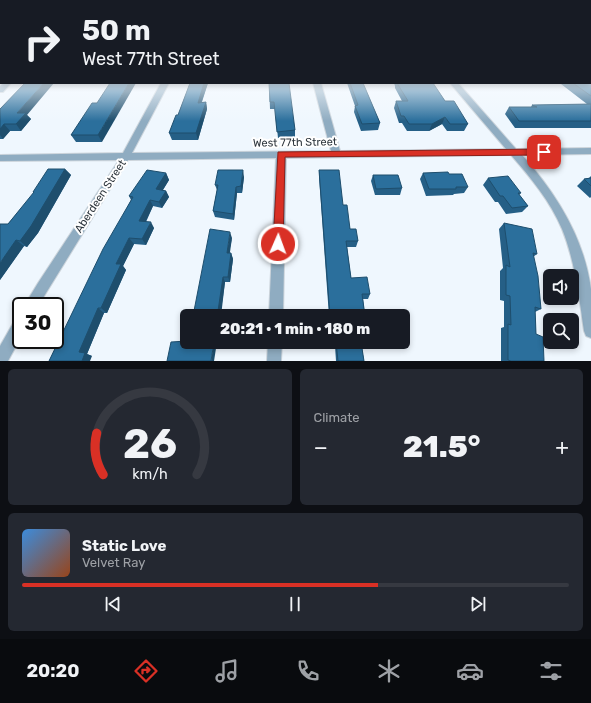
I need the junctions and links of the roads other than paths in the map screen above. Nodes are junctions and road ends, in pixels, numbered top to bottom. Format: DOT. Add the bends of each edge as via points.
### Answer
graph roads {
  1 [pos="163,87"];
  2 [pos="318,87"];
  3 [pos="457,87"];
  4 [pos="591,151"];
  5 [pos="513,152"];
  6 [pos="281,154"];
  7 [pos="336,154"];
  8 [pos="126,157"];
  9 [pos="0,158"];
  10 [pos="36,297"];
  11 [pos="276,309"];
  12 [pos="591,331"];
  13 [pos="12,339"];
  14 [pos="275,349"];
  15 [pos="0,360"];
  16 [pos="274,361"];
  1 -- 8 [label="street, Aberdeen Street"];
  2 -- 7 [label="street"];
  3 -- 5 [label="street"];
  4 -- 5 [label="street, West 77th Street"];
  5 -- 7 [label="street, West 77th Street"];
  5 -- 12 [label="street" via="543,187 562,217 573,243 582,276"];
  6 -- 7 [label="street, West 77th Street"];
  6 -- 8 [label="street, West 77th Street"];
  6 -- 11 [label="street"];
  8 -- 9 [label="street, West 77th Street"];
  8 -- 10 [label="street, Aberdeen Street"];
  13 -- 15 [label="street"];
  14 -- 16 [label="street"];
}
